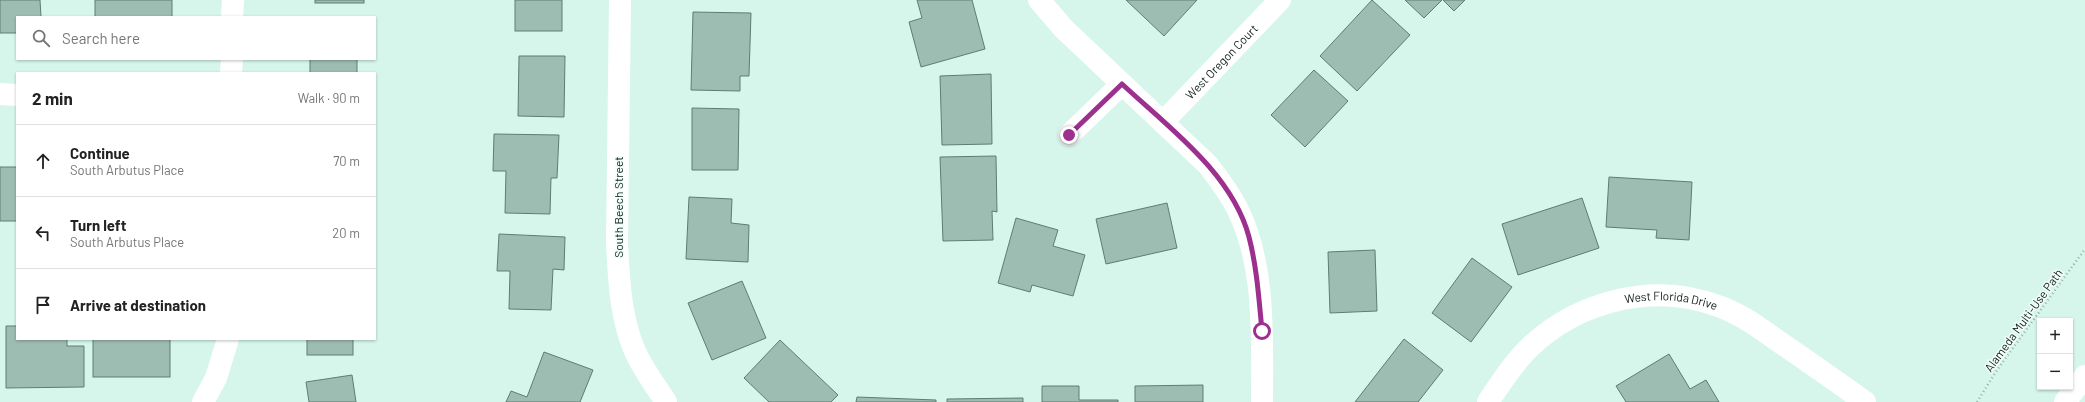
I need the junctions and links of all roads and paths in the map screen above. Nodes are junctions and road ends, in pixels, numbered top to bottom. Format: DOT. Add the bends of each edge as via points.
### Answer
graph roads {
  1 [pos="233,0"];
  2 [pos="620,0"];
  3 [pos="1040,0"];
  4 [pos="1280,0"];
  5 [pos="232,16"];
  6 [pos="232,60"];
  7 [pos="231,72"];
  8 [pos="1122,84"];
  9 [pos="0,94"];
  10 [pos="16,95"];
  11 [pos="1163,122"];
  12 [pos="1069,135"];
  13 [pos="2085,249"];
  14 [pos="228,340"];
  15 [pos="2085,376"];
  16 [pos="208,400"];
  17 [pos="666,402"];
  18 [pos="1262,402"];
  19 [pos="1488,402"];
  20 [pos="1864,402"];
  21 [pos="1977,402"];
  22 [pos="2065,402"];
  1 -- 5 [label="street"];
  2 -- 17 [label="street, South Beech Street" via="617,243 619,282 623,316 634,350"];
  3 -- 8 [label="street" via="1064,28"];
  4 -- 11 [label="street, West Oregon Court"];
  6 -- 7 [label="street"];
  8 -- 11 [label="street"];
  8 -- 12 [label="street"];
  9 -- 10 [label="street"];
  11 -- 18 [label="street" via="1208,165 1238,210 1248,236 1259,292"];
  13 -- 21 [label="path, Alameda Multi-Use Path" via="1997,370"];
  14 -- 16 [label="street"];
  15 -- 22 [label="street"];
  19 -- 20 [label="street, West Florida Drive" via="1529,347 1562,322 1607,302 1635,296 1694,298 1721,307 1748,320"];
}
